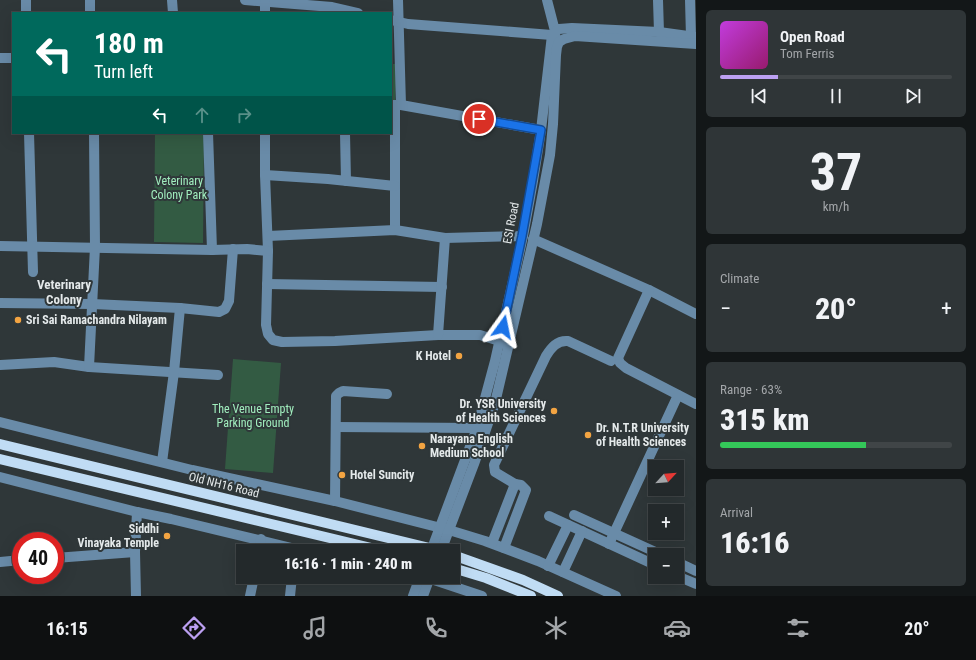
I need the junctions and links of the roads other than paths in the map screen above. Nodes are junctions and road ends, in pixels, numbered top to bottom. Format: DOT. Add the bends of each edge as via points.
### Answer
graph roads {
  1 [pos="26,0"];
  2 [pos="90,0"];
  3 [pos="172,0"];
  4 [pos="245,0"];
  5 [pos="398,0"];
  6 [pos="547,0"];
  7 [pos="658,0"];
  8 [pos="690,0"];
  9 [pos="270,1"];
  10 [pos="26,12"];
  11 [pos="90,12"];
  12 [pos="173,12"];
  13 [pos="265,12"];
  14 [pos="354,12"];
  15 [pos="395,21"];
  16 [pos="660,32"];
  17 [pos="556,36"];
  18 [pos="694,39"];
  19 [pos="0,58"];
  20 [pos="12,58"];
  21 [pos="396,105"];
  22 [pos="541,130"];
  23 [pos="29,134"];
  24 [pos="94,134"];
  25 [pos="208,134"];
  26 [pos="265,134"];
  27 [pos="345,134"];
  28 [pos="265,176"];
  29 [pos="346,181"];
  30 [pos="395,186"];
  31 [pos="395,230"];
  32 [pos="268,236"];
  33 [pos="522,236"];
  34 [pos="445,238"];
  35 [pos="533,239"];
  36 [pos="0,246"];
  37 [pos="32,246"];
  38 [pos="95,247"];
  39 [pos="234,249"];
  40 [pos="212,250"];
  41 [pos="268,251"];
  42 [pos="33,272"];
  43 [pos="267,284"];
  44 [pos="442,287"];
  45 [pos="649,290"];
  46 [pos="0,303"];
  47 [pos="92,304"];
  48 [pos="180,308"];
  49 [pos="696,314"];
  50 [pos="438,335"];
  51 [pos="504,343"];
  52 [pos="611,361"];
  53 [pos="0,365"];
  54 [pos="88,367"];
  55 [pos="174,372"];
  56 [pos="218,375"];
  57 [pos="387,394"];
  58 [pos="678,395"];
  59 [pos="696,404"];
  60 [pos="0,422"];
  61 [pos="336,427"];
  62 [pos="477,428"];
  63 [pos="0,444"];
  64 [pos="0,459"];
  65 [pos="162,462"];
  66 [pos="0,477"];
  67 [pos="515,484"];
  68 [pos="336,502"];
  69 [pos="137,512"];
  70 [pos="574,515"];
  71 [pos="549,516"];
  72 [pos="568,525"];
  73 [pos="439,527"];
  74 [pos="450,530"];
  75 [pos="582,531"];
  76 [pos="614,534"];
  77 [pos="260,540"];
  78 [pos="492,543"];
  79 [pos="259,544"];
  80 [pos="275,544"];
  81 [pos="355,544"];
  82 [pos="412,544"];
  83 [pos="438,544"];
  84 [pos="441,544"];
  85 [pos="609,544"];
  86 [pos="504,548"];
  87 [pos="648,549"];
  88 [pos="135,552"];
  89 [pos="64,557"];
  90 [pos="460,558"];
  91 [pos="12,561"];
  92 [pos="0,562"];
  93 [pos="648,562"];
  94 [pos="684,565"];
  95 [pos="548,566"];
  96 [pos="460,570"];
  97 [pos="696,570"];
  98 [pos="563,572"];
  99 [pos="684,578"];
  100 [pos="696,582"];
  101 [pos="253,584"];
  102 [pos="291,584"];
  103 [pos="421,584"];
  104 [pos="425,584"];
  105 [pos="447,584"];
  106 [pos="136,596"];
  107 [pos="250,596"];
  108 [pos="290,596"];
  109 [pos="413,596"];
  110 [pos="423,596"];
  111 [pos="482,596"];
  112 [pos="531,596"];
  113 [pos="558,596"];
  114 [pos="616,596"];
  1 -- 10 [label="street"];
  2 -- 11 [label="street"];
  3 -- 12 [label="street"];
  4 -- 9 [label="street"];
  5 -- 15 [label="street"];
  6 -- 17 [label="street"];
  7 -- 16 [label="street"];
  8 -- 18 [label="street"];
  9 -- 13 [label="street"];
  9 -- 14 [label="street" via="332,7"];
  15 -- 17 [label="street"];
  15 -- 21 [label="street"];
  16 -- 17 [label="street" via="572,28 559,29"];
  16 -- 18 [label="street"];
  17 -- 18 [label="street" via="564,39 575,36"];
  17 -- 22 [label="street, ESI Road" via="550,44"];
  17 -- 35 [label="street, ESI Road" via="550,155"];
  19 -- 20 [label="street"];
  21 -- 22 [label="street"];
  21 -- 30 [label="street"];
  22 -- 33 [label="street, ESI Road"];
  23 -- 37 [label="street"];
  24 -- 38 [label="street"];
  25 -- 40 [label="street"];
  26 -- 28 [label="street"];
  27 -- 29 [label="street"];
  28 -- 29 [label="street"];
  28 -- 32 [label="street"];
  29 -- 30 [label="street"];
  30 -- 31 [label="street"];
  31 -- 32 [label="street"];
  31 -- 34 [label="street"];
  32 -- 41 [label="street"];
  33 -- 34 [label="street"];
  33 -- 51 [label="street, ESI Road"];
  34 -- 44 [label="street"];
  35 -- 45 [label="street"];
  35 -- 51 [label="street, ESI Road"];
  36 -- 37 [label="street"];
  37 -- 38 [label="street"];
  37 -- 42 [label="street"];
  38 -- 40 [label="street"];
  38 -- 47 [label="street"];
  39 -- 40 [label="street"];
  39 -- 41 [label="street"];
  39 -- 48 [label="street" via="229,301 225,309 219,312"];
  41 -- 43 [label="street"];
  43 -- 44 [label="street"];
  43 -- 50 [label="street" via="266,324 268,334 274,340 334,341"];
  44 -- 50 [label="street"];
  45 -- 49 [label="street"];
  45 -- 58 [label="street" via="618,358 626,368"];
  46 -- 47 [label="street"];
  47 -- 48 [label="street"];
  47 -- 54 [label="street"];
  48 -- 55 [label="street"];
  50 -- 51 [label="street" via="480,335"];
  51 -- 62 [label="street, ESI Road"];
  51 -- 74 [label="street, ESI Road" via="495,403"];
  52 -- 67 [label="street" via="568,341 559,342 550,350 494,466 497,474"];
  53 -- 54 [label="street" via="54,362"];
  54 -- 55 [label="street"];
  55 -- 56 [label="street"];
  55 -- 65 [label="street"];
  57 -- 61 [label="street" via="349,391 339,393 336,396"];
  58 -- 59 [label="street"];
  58 -- 76 [label="street"];
  60 -- 65 [label="street"];
  61 -- 62 [label="street"];
  61 -- 68 [label="street"];
  62 -- 73 [label="street, ESI Road"];
  63 -- 82 [label="main road, Old NH16 Road"];
  64 -- 81 [label="main road"];
  65 -- 68 [label="street"];
  66 -- 69 [label="street"];
  67 -- 78 [label="street"];
  67 -- 86 [label="street" via="524,487 525,494"];
  68 -- 73 [label="street"];
  69 -- 77 [label="street"];
  69 -- 88 [label="street"];
  70 -- 76 [label="street"];
  71 -- 72 [label="street"];
  72 -- 75 [label="street"];
  72 -- 95 [label="street"];
  73 -- 74 [label="street"];
  73 -- 83 [label="street, ESI Road"];
  74 -- 78 [label="street"];
  74 -- 84 [label="street, ESI Road"];
  75 -- 85 [label="street"];
  75 -- 98 [label="street"];
  76 -- 85 [label="street"];
  76 -- 87 [label="street"];
  77 -- 79 [label="street"];
  77 -- 80 [label="street"];
  78 -- 86 [label="street"];
  85 -- 93 [label="street"];
  86 -- 95 [label="street"];
  88 -- 89 [label="street"];
  88 -- 106 [label="street"];
  90 -- 113 [label="main road" via="523,580"];
  91 -- 92 [label="street"];
  94 -- 97 [label="street"];
  95 -- 98 [label="street"];
  96 -- 112 [label="main road"];
  98 -- 114 [label="street"];
  99 -- 100 [label="street"];
  101 -- 107 [label="street"];
  102 -- 108 [label="street"];
  103 -- 109 [label="street"];
  104 -- 110 [label="street"];
  105 -- 111 [label="street"];
}
